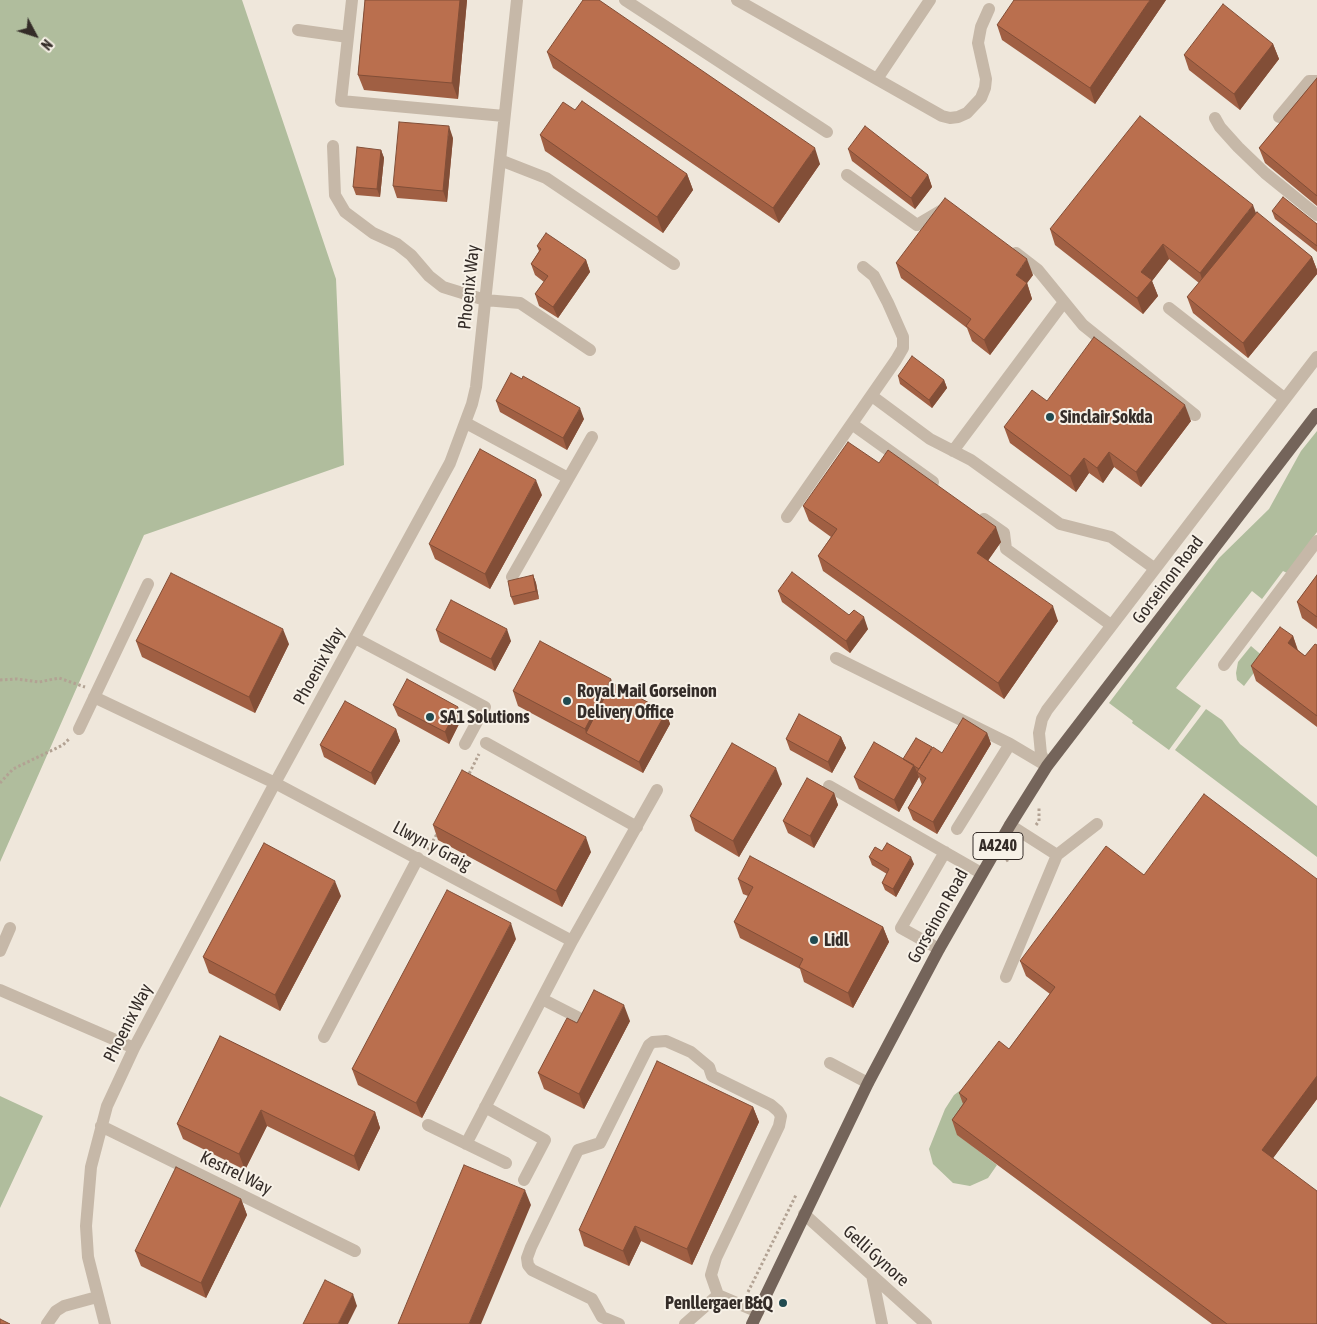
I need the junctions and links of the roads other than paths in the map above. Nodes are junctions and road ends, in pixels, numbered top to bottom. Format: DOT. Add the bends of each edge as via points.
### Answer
graph roads {
  1 [pos="352,0"];
  2 [pos="517,0"];
  3 [pos="625,0"];
  4 [pos="737,0"];
  5 [pos="930,0"];
  6 [pos="989,9"];
  7 [pos="298,30"];
  8 [pos="348,37"];
  9 [pos="877,79"];
  10 [pos="1317,81"];
  11 [pos="504,116"];
  12 [pos="1279,117"];
  13 [pos="1215,118"];
  14 [pos="827,132"];
  15 [pos="333,146"];
  16 [pos="500,160"];
  17 [pos="847,175"];
  18 [pos="960,210"];
  19 [pos="1317,215"];
  20 [pos="1007,246"];
  21 [pos="674,264"];
  22 [pos="863,267"];
  23 [pos="485,300"];
  24 [pos="1064,302"];
  25 [pos="1169,308"];
  26 [pos="590,350"];
  27 [pos="1317,357"];
  28 [pos="872,396"];
  29 [pos="1284,398"];
  30 [pos="1317,414"];
  31 [pos="1195,415"];
  32 [pos="466,423"];
  33 [pos="852,424"];
  34 [pos="592,437"];
  35 [pos="953,451"];
  36 [pos="568,478"];
  37 [pos="940,487"];
  38 [pos="972,510"];
  39 [pos="787,517"];
  40 [pos="1317,541"];
  41 [pos="1154,568"];
  42 [pos="512,577"];
  43 [pos="148,584"];
  44 [pos="1111,625"];
  45 [pos="354,638"];
  46 [pos="836,658"];
  47 [pos="1224,666"];
  48 [pos="96,694"];
  49 [pos="78,729"];
  50 [pos="486,743"];
  51 [pos="465,744"];
  52 [pos="1010,744"];
  53 [pos="1047,766"];
  54 [pos="275,782"];
  55 [pos="829,786"];
  56 [pos="657,790"];
  57 [pos="1097,824"];
  58 [pos="1010,825"];
  59 [pos="637,827"];
  60 [pos="957,829"];
  61 [pos="944,852"];
  62 [pos="1057,854"];
  63 [pos="420,859"];
  64 [pos="982,873"];
  65 [pos="10,928"];
  66 [pos="572,941"];
  67 [pos="939,949"];
  68 [pos="0,951"];
  69 [pos="1006,977"];
  70 [pos="0,990"];
  71 [pos="542,999"];
  72 [pos="585,1022"];
  73 [pos="324,1036"];
  74 [pos="134,1048"];
  75 [pos="830,1063"];
  76 [pos="868,1083"];
  77 [pos="486,1107"];
  78 [pos="428,1125"];
  79 [pos="101,1126"];
  80 [pos="466,1144"];
  81 [pos="506,1163"];
  82 [pos="524,1180"];
  83 [pos="804,1214"];
  84 [pos="355,1251"];
  85 [pos="872,1275"];
  86 [pos="718,1295"];
  87 [pos="97,1297"];
  88 [pos="758,1312"];
  89 [pos="47,1324"];
  90 [pos="105,1324"];
  91 [pos="619,1324"];
  92 [pos="685,1324"];
  93 [pos="752,1324"];
  94 [pos="882,1324"];
  95 [pos="926,1324"];
  1 -- 8 [label="street"];
  2 -- 11 [label="street, Phoenix Way"];
  3 -- 14 [label="street"];
  4 -- 9 [label="street"];
  5 -- 9 [label="street"];
  6 -- 9 [label="street" via="978,43 986,88 967,113 950,118 942,116"];
  7 -- 8 [label="street"];
  8 -- 11 [label="street" via="342,101"];
  10 -- 12 [label="street" via="1309,81"];
  11 -- 16 [label="street, Phoenix Way"];
  13 -- 19 [label="street" via="1238,147"];
  15 -- 23 [label="street" via="335,195 345,212 374,233 397,244 443,287"];
  16 -- 21 [label="street" via="546,178"];
  16 -- 23 [label="street, Phoenix Way"];
  17 -- 18 [label="street" via="917,225 952,204"];
  20 -- 24 [label="street" via="1038,270"];
  22 -- 28 [label="street" via="874,276 904,342 900,355"];
  23 -- 26 [label="street" via="520,303"];
  23 -- 32 [label="street, Phoenix Way" via="476,387"];
  24 -- 31 [label="street" via="1083,325"];
  24 -- 35 [label="street"];
  25 -- 29 [label="street"];
  27 -- 29 [label="street"];
  28 -- 33 [label="street"];
  28 -- 35 [label="street" via="930,439"];
  29 -- 41 [label="street"];
  30 -- 53 [label="main road, Gorseinon Road / A4240"];
  32 -- 36 [label="street"];
  32 -- 45 [label="street, Phoenix Way" via="450,463"];
  33 -- 37 [label="street"];
  33 -- 39 [label="street"];
  34 -- 36 [label="street"];
  35 -- 41 [label="street" via="971,460 1060,524 1111,537"];
  36 -- 42 [label="street"];
  38 -- 44 [label="street" via="1004,534 1006,549"];
  40 -- 47 [label="street"];
  41 -- 44 [label="street"];
  43 -- 48 [label="street"];
  44 -- 53 [label="street" via="1042,719 1039,740"];
  45 -- 51 [label="street" via="485,707"];
  45 -- 54 [label="street, Phoenix Way"];
  46 -- 52 [label="street"];
  48 -- 49 [label="street"];
  48 -- 54 [label="street, Llwyn y Graig"];
  50 -- 59 [label="street"];
  52 -- 53 [label="street"];
  52 -- 60 [label="street"];
  53 -- 58 [label="main road, Gorseinon Road / A4240"];
  54 -- 63 [label="street, Llwyn y Graig"];
  54 -- 74 [label="street, Phoenix Way"];
  55 -- 61 [label="street"];
  56 -- 59 [label="street"];
  57 -- 62 [label="street"];
  58 -- 62 [label="street"];
  58 -- 64 [label="main road, Gorseinon Road / A4240"];
  59 -- 66 [label="street"];
  61 -- 64 [label="street"];
  61 -- 67 [label="street" via="901,928"];
  62 -- 69 [label="street"];
  63 -- 66 [label="street, Llwyn y Graig"];
  63 -- 73 [label="street"];
  64 -- 67 [label="main road, Gorseinon Road / A4240"];
  65 -- 68 [label="street"];
  66 -- 71 [label="street"];
  67 -- 76 [label="main road, Gorseinon Road / A4240"];
  70 -- 74 [label="street"];
  71 -- 72 [label="street"];
  71 -- 77 [label="street"];
  74 -- 79 [label="street, Phoenix Way"];
  75 -- 76 [label="street"];
  76 -- 83 [label="main road, Gorseinon Road / A4240"];
  77 -- 80 [label="street"];
  77 -- 82 [label="street" via="545,1140"];
  78 -- 80 [label="street"];
  79 -- 84 [label="street, Kestrel Way"];
  79 -- 87 [label="street, Phoenix Way" via="91,1167 86,1226 88,1257"];
  80 -- 81 [label="street"];
  83 -- 85 [label="street, Gelli Gynore"];
  83 -- 88 [label="main road, Gorseinon Road / A4240"];
  85 -- 94 [label="street"];
  85 -- 95 [label="street, Gelli Gynore"];
  86 -- 88 [label="street"];
  86 -- 91 [label="street" via="711,1275 714,1264 781,1116 771,1105 712,1076 710,1067 691,1052 666,1041 653,1042 648,1045 600,1143 578,1150 527,1258 532,1270 592,1299 602,1317"];
  86 -- 92 [label="street"];
  87 -- 89 [label="street" via="64,1306"];
  87 -- 90 [label="street, Phoenix Way"];
  88 -- 93 [label="main road, Gorseinon Road / A4240"];
}
